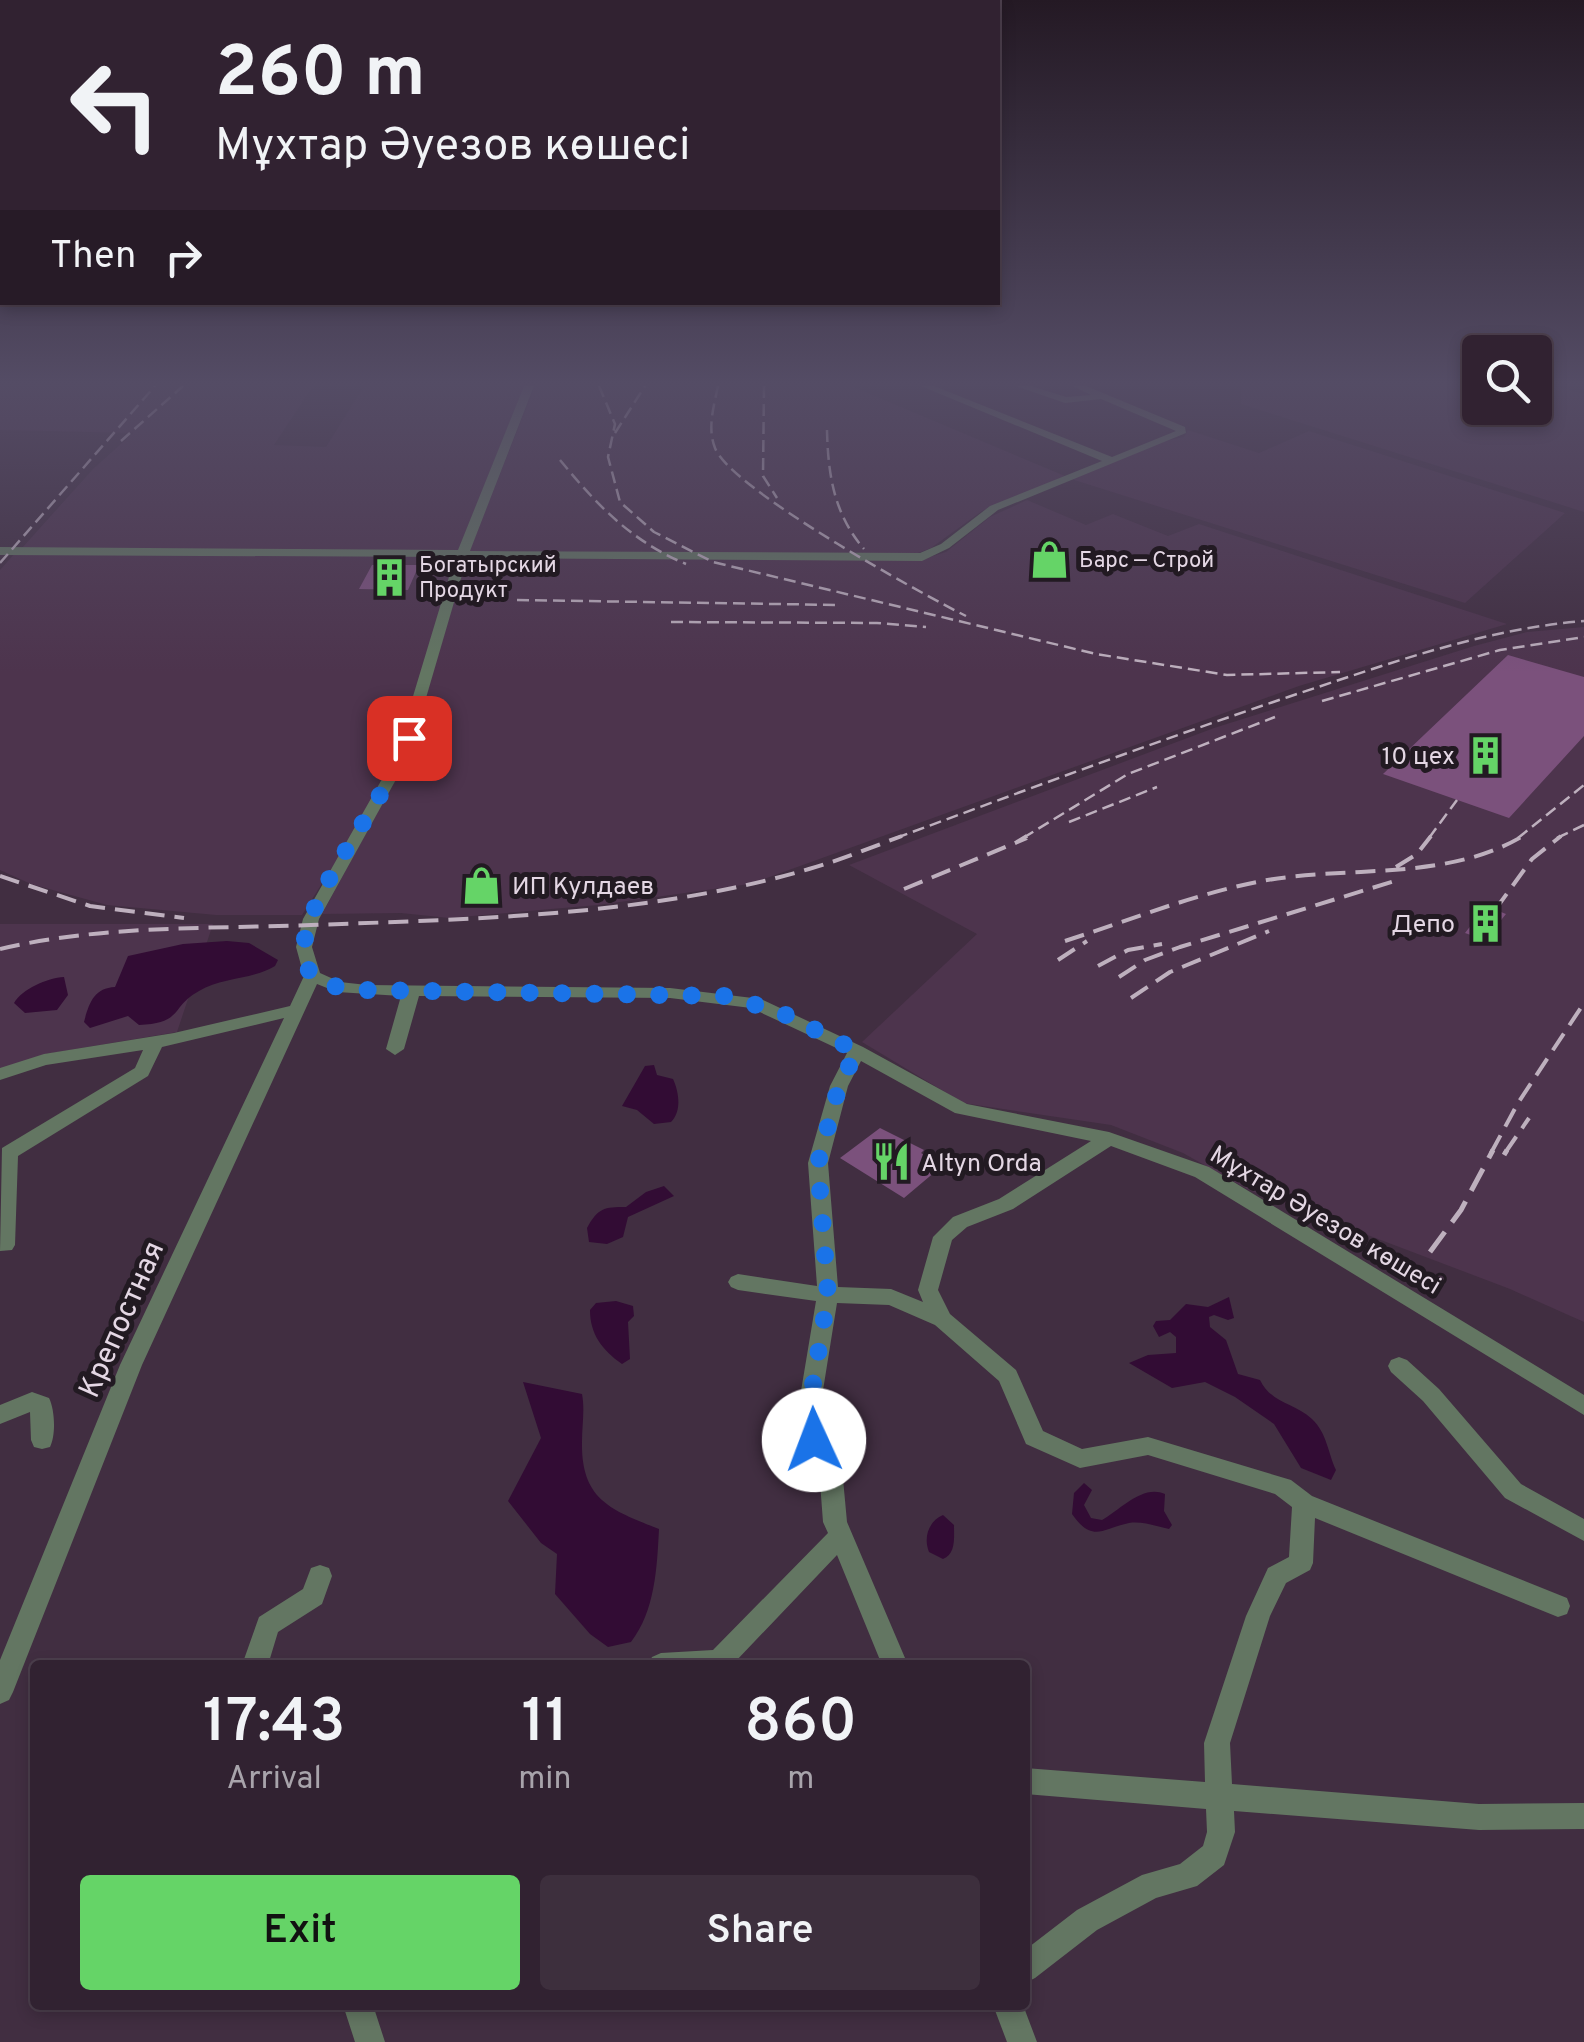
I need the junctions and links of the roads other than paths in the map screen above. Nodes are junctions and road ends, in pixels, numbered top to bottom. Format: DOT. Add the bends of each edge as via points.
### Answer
graph roads {
  1 [pos="491,481"];
  2 [pos="1059,481"];
  3 [pos="0,551"];
  4 [pos="462,554"];
  5 [pos="312,976"];
  6 [pos="411,992"];
  7 [pos="294,1010"];
  8 [pos="156,1041"];
  9 [pos="395,1049"];
  10 [pos="857,1051"];
  11 [pos="0,1074"];
  12 [pos="1108,1138"];
  13 [pos="5,1246"];
  14 [pos="738,1282"];
  15 [pos="828,1295"];
  16 [pos="942,1319"];
  17 [pos="1399,1366"];
  18 [pos="1584,1406"];
  19 [pos="0,1415"];
  20 [pos="42,1440"];
  21 [pos="1304,1503"];
  22 [pos="1584,1531"];
  23 [pos="841,1535"];
  24 [pos="320,1576"];
  25 [pos="1558,1606"];
  26 [pos="258,1660"];
  27 [pos="724,1660"];
  28 [pos="893,1660"];
  29 [pos="0,1692"];
  30 [pos="1030,1781"];
  31 [pos="1219,1796"];
  32 [pos="1584,1816"];
  33 [pos="1030,1964"];
  34 [pos="360,2010"];
  35 [pos="1010,2010"];
  36 [pos="370,2042"];
  37 [pos="1022,2042"];
  1 -- 4 [label="street"];
  2 -- 4 [label="street" via="994,508 922,557"];
  3 -- 4 [label="street"];
  4 -- 5 [label="street" via="402,756 310,919 304,947"];
  5 -- 6 [label="street, Мұхтар Әуезов көшесі" via="337,987"];
  5 -- 7 [label="street, Крепостная"];
  6 -- 9 [label="street"];
  6 -- 10 [label="street, Мұхтар Әуезов көшесі" via="726,996 780,1012"];
  7 -- 8 [label="street"];
  7 -- 29 [label="street, Крепостная" via="131,1365"];
  8 -- 11 [label="street"];
  8 -- 13 [label="street" via="137,1076 9,1153"];
  10 -- 12 [label="street, Мұхтар Әуезов көшесі" via="962,1108"];
  10 -- 15 [label="street" via="839,1086 818,1163"];
  12 -- 16 [label="street" via="943,1237 928,1290"];
  12 -- 18 [label="street, Мұхтар Әуезов көшесі" via="1185,1164 1242,1193"];
  14 -- 15 [label="street"];
  15 -- 16 [label="street" via="891,1297"];
  15 -- 23 [label="street" via="809,1408 814,1440 830,1468"];
  16 -- 21 [label="street" via="1008,1376 1034,1437 1080,1459 1148,1446 1283,1487"];
  17 -- 22 [label="street" via="1513,1491"];
  19 -- 20 [label="street" via="32,1401 41,1404"];
  21 -- 25 [label="street"];
  21 -- 31 [label="street" via="1301,1563 1277,1576 1258,1616 1218,1743"];
  23 -- 27 [label="street"];
  23 -- 28 [label="street"];
  24 -- 26 [label="street" via="313,1596 268,1625"];
  30 -- 31 [label="street"];
  31 -- 32 [label="street" via="1479,1816"];
  31 -- 33 [label="street" via="1218,1847 1206,1865 1087,1920"];
  34 -- 36 [label="street"];
  35 -- 37 [label="street"];
}
